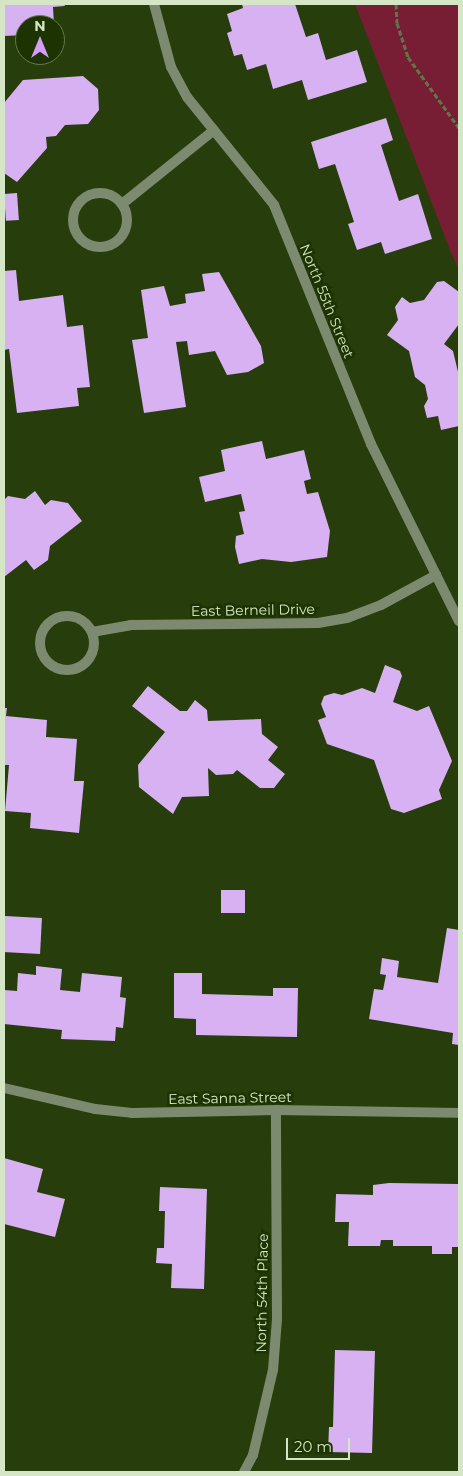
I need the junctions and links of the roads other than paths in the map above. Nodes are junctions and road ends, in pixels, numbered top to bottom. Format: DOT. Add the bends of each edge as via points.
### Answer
graph roads {
  1 [pos="154,4"];
  2 [pos="214,130"];
  3 [pos="122,204"];
  4 [pos="436,575"];
  5 [pos="459,621"];
  6 [pos="92,632"];
  7 [pos="4,1088"];
  8 [pos="276,1110"];
  9 [pos="459,1113"];
  10 [pos="244,1472"];
  1 -- 2 [label="street, North 55th Street" via="171,67 186,97"];
  2 -- 3 [label="street"];
  2 -- 4 [label="street, North 55th Street" via="274,205 371,444"];
  3 -- 3 [label="street" via="103,193 82,200 73,221 82,241 103,247 122,236 127,226"];
  4 -- 5 [label="street, North 55th Street"];
  4 -- 6 [label="street, East Berneil Drive" via="381,605 347,618 318,623 130,625"];
  6 -- 6 [label="street" via="75,617 53,620 40,638 45,659 65,670 85,663 92,654"];
  7 -- 8 [label="street, East Sanna Street" via="95,1109 132,1113"];
  8 -- 9 [label="street, East Sanna Street"];
  8 -- 10 [label="street, North 54th Place" via="273,1370 255,1445"];
}
